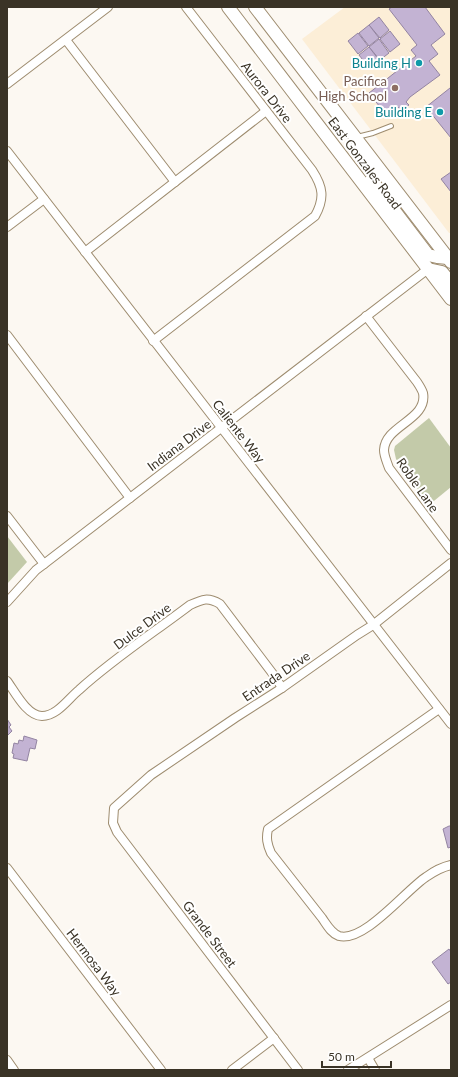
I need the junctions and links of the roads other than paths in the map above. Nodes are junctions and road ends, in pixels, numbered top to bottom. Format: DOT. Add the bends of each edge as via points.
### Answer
graph roads {
  1 [pos="108,7"];
  2 [pos="186,7"];
  3 [pos="228,7"];
  4 [pos="255,7"];
  5 [pos="66,40"];
  6 [pos="7,84"];
  7 [pos="266,111"];
  8 [pos="391,126"];
  9 [pos="355,137"];
  10 [pos="7,151"];
  11 [pos="345,160"];
  12 [pos="175,182"];
  13 [pos="44,199"];
  14 [pos="7,227"];
  15 [pos="85,252"];
  16 [pos="449,260"];
  17 [pos="428,269"];
  18 [pos="451,283"];
  19 [pos="451,299"];
  20 [pos="366,316"];
  21 [pos="7,336"];
  22 [pos="153,341"];
  23 [pos="222,428"];
  24 [pos="130,498"];
  25 [pos="7,516"];
  26 [pos="451,550"];
  27 [pos="451,563"];
  28 [pos="44,564"];
  29 [pos="7,602"];
  30 [pos="373,625"];
  31 [pos="7,681"];
  32 [pos="282,688"];
  33 [pos="439,709"];
  34 [pos="451,724"];
  35 [pos="114,808"];
  36 [pos="451,865"];
  37 [pos="7,868"];
  38 [pos="451,1005"];
  39 [pos="274,1038"];
  40 [pos="368,1058"];
  41 [pos="7,1060"];
  42 [pos="14,1070"];
  43 [pos="161,1070"];
  44 [pos="232,1070"];
  45 [pos="298,1070"];
  46 [pos="348,1070"];
  47 [pos="376,1070"];
  1 -- 5 [label="street"];
  2 -- 7 [label="street, Aurora Drive"];
  3 -- 11 [label="main road, East Gonzales Road"];
  4 -- 9 [label="main road, East Gonzales Road"];
  5 -- 6 [label="street"];
  5 -- 12 [label="street"];
  7 -- 12 [label="street"];
  7 -- 22 [label="street, Aurora Drive" via="319,181 322,195 320,206 315,216"];
  8 -- 9 [label="lane"];
  9 -- 16 [label="main road, East Gonzales Road"];
  10 -- 13 [label="street, Caliente Way"];
  11 -- 16 [label="main road" via="361,166 428,255"];
  11 -- 17 [label="main road, East Gonzales Road"];
  12 -- 15 [label="street"];
  13 -- 14 [label="street"];
  13 -- 15 [label="street, Caliente Way"];
  15 -- 22 [label="street, Caliente Way"];
  17 -- 18 [label="main road" via="442,272"];
  17 -- 19 [label="main road, East Gonzales Road"];
  17 -- 20 [label="street, Indiana Drive"];
  20 -- 23 [label="street, Indiana Drive"];
  20 -- 26 [label="street, Roble Lane" via="423,393 415,415 386,442 384,454 389,468"];
  21 -- 24 [label="street"];
  22 -- 23 [label="street, Caliente Way"];
  23 -- 24 [label="street, Indiana Drive"];
  23 -- 30 [label="street, Caliente Way"];
  24 -- 28 [label="street, Indiana Drive"];
  25 -- 28 [label="street"];
  27 -- 30 [label="street, Entrada Drive"];
  28 -- 29 [label="street, Indiana Drive"];
  30 -- 32 [label="street, Entrada Drive"];
  30 -- 33 [label="street, Caliente Way"];
  31 -- 32 [label="street, Dulce Drive" via="29,712 42,716 51,714 87,682 190,605 203,599 220,604"];
  32 -- 35 [label="street, Entrada Drive" via="151,776"];
  33 -- 34 [label="street, Caliente Way"];
  33 -- 36 [label="street" via="268,829 266,835 270,853 328,928 339,936 354,935 363,930 426,876"];
  35 -- 39 [label="street, Grande Street" via="117,832"];
  37 -- 43 [label="street, Hermosa Way"];
  38 -- 40 [label="street"];
  39 -- 44 [label="street"];
  39 -- 45 [label="street, Grande Street"];
  40 -- 46 [label="street"];
  40 -- 47 [label="street"];
  41 -- 42 [label="street"];
}
